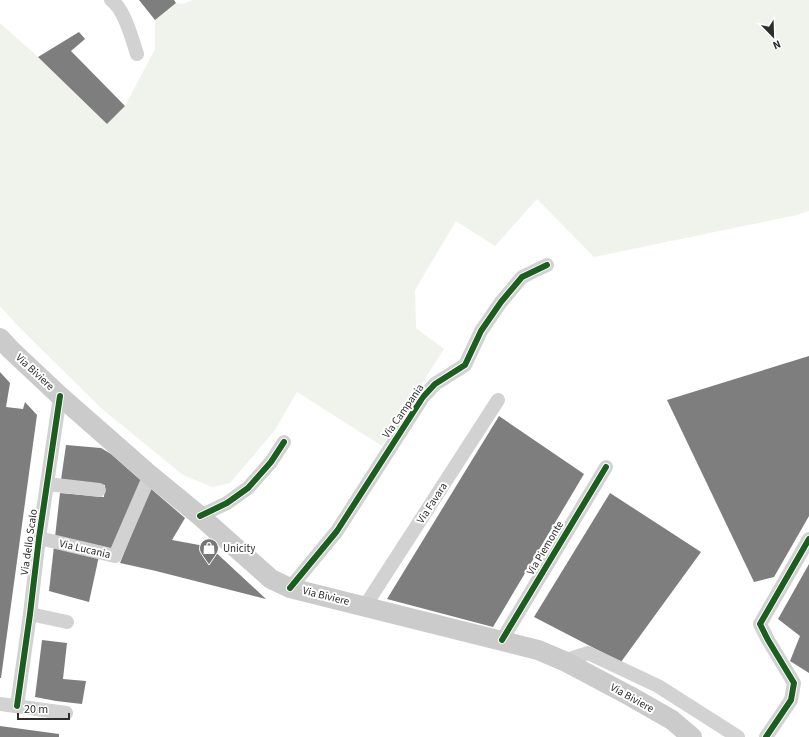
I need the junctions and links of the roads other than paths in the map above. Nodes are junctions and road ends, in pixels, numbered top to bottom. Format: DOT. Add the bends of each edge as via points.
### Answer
graph roads {
  1 [pos="111,0"];
  2 [pos="137,54"];
  3 [pos="547,265"];
  4 [pos="0,338"];
  5 [pos="60,396"];
  6 [pos="498,400"];
  7 [pos="284,442"];
  8 [pos="606,467"];
  9 [pos="150,475"];
  10 [pos="48,484"];
  11 [pos="99,490"];
  12 [pos="200,516"];
  13 [pos="39,538"];
  14 [pos="809,539"];
  15 [pos="290,588"];
  16 [pos="365,606"];
  17 [pos="30,614"];
  18 [pos="67,622"];
  19 [pos="502,640"];
  20 [pos="564,661"];
  21 [pos="0,704"];
  22 [pos="17,706"];
  23 [pos="66,712"];
  24 [pos="692,737"];
  25 [pos="738,737"];
  26 [pos="766,737"];
  1 -- 2 [label="street" via="116,3 126,20"];
  3 -- 15 [label="street, Via Campania" via="522,277 481,331 465,365 435,384 423,397 337,531"];
  4 -- 5 [label="main road, Via Biviere"];
  5 -- 9 [label="main road, Via Biviere"];
  5 -- 10 [label="street, Via dello Scalo"];
  6 -- 16 [label="street, Via Favara"];
  7 -- 12 [label="street" via="248,488 227,503"];
  8 -- 19 [label="street, Via Piemonte"];
  9 -- 12 [label="main road, Via Biviere"];
  9 -- 13 [label="street, Via Lucania" via="115,556"];
  10 -- 11 [label="street"];
  10 -- 13 [label="street, Via dello Scalo"];
  12 -- 15 [label="main road, Via Biviere" via="271,579"];
  13 -- 17 [label="street, Via dello Scalo"];
  14 -- 26 [label="street" via="760,624 794,683 791,700"];
  15 -- 16 [label="main road, Via Biviere"];
  16 -- 19 [label="main road, Via Biviere"];
  17 -- 18 [label="street"];
  17 -- 22 [label="street, Via dello Scalo"];
  19 -- 20 [label="main road, Via Biviere" via="538,650"];
  20 -- 24 [label="main road, Via Biviere" via="672,720"];
  20 -- 25 [label="street" via="588,653 658,686"];
  21 -- 22 [label="street"];
  22 -- 23 [label="street"];
}
